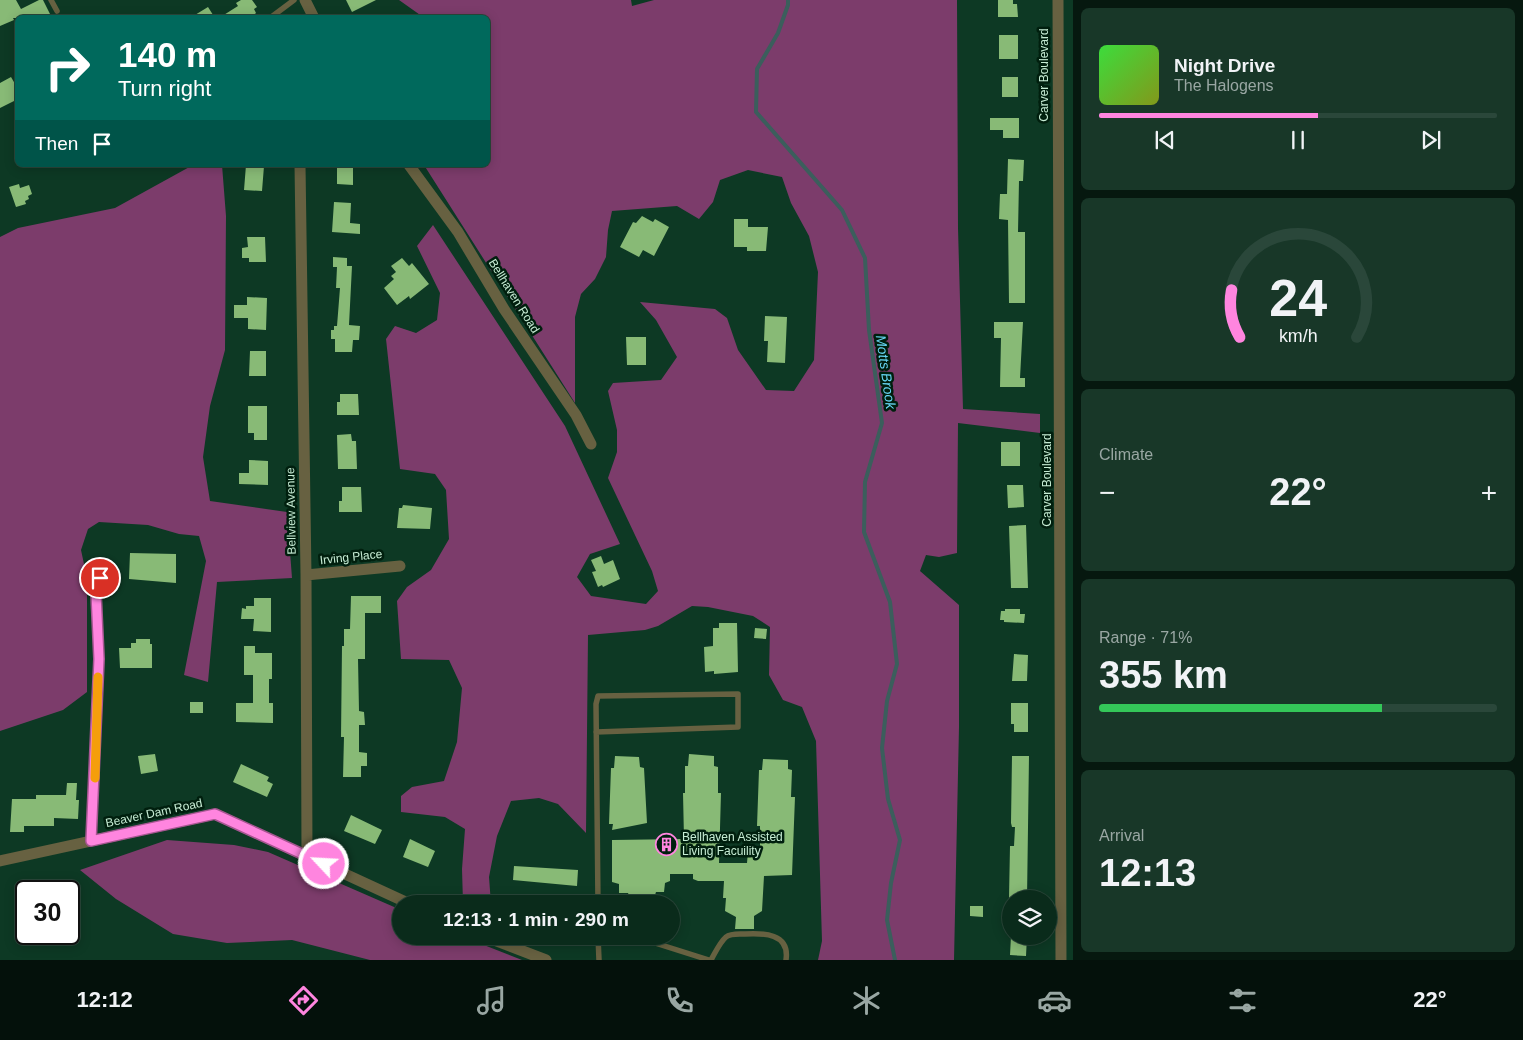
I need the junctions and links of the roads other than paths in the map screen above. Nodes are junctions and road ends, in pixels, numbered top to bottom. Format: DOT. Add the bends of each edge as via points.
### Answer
graph roads {
  1 [pos="51,0"];
  2 [pos="294,0"];
  3 [pos="305,0"];
  4 [pos="1058,0"];
  5 [pos="57,11"];
  6 [pos="274,15"];
  7 [pos="312,15"];
  8 [pos="300,167"];
  9 [pos="410,167"];
  10 [pos="591,444"];
  11 [pos="400,566"];
  12 [pos="306,576"];
  13 [pos="100,578"];
  14 [pos="596,732"];
  15 [pos="91,841"];
  16 [pos="307,856"];
  17 [pos="0,861"];
  18 [pos="598,895"];
  19 [pos="392,896"];
  20 [pos="507,945"];
  21 [pos="598,945"];
  22 [pos="662,945"];
  23 [pos="546,960"];
  24 [pos="598,960"];
  25 [pos="710,960"];
  26 [pos="786,960"];
  27 [pos="1060,960"];
  1 -- 5 [label="lane"];
  2 -- 6 [label="lane"];
  3 -- 7 [label="street"];
  4 -- 27 [label="street, Carver Boulevard"];
  8 -- 12 [label="street, Bellview Avenue"];
  9 -- 10 [label="street, Bellhaven Road" via="458,232 504,309 576,415"];
  11 -- 12 [label="street, Irving Place"];
  12 -- 16 [label="street, Bellview Avenue"];
  13 -- 15 [label="lane" via="96,593 99,659"];
  14 -- 14 [label="lane" via="598,696 738,694 738,727"];
  14 -- 18 [label="lane"];
  15 -- 16 [label="street, Beaver Dam Road" via="215,814"];
  15 -- 17 [label="street, Beaver Dam Road"];
  16 -- 19 [label="street, Beaver Dam Road"];
  20 -- 23 [label="street"];
  21 -- 24 [label="lane"];
  22 -- 25 [label="lane"];
  25 -- 26 [label="lane" via="726,937 772,934 783,943"];
}
